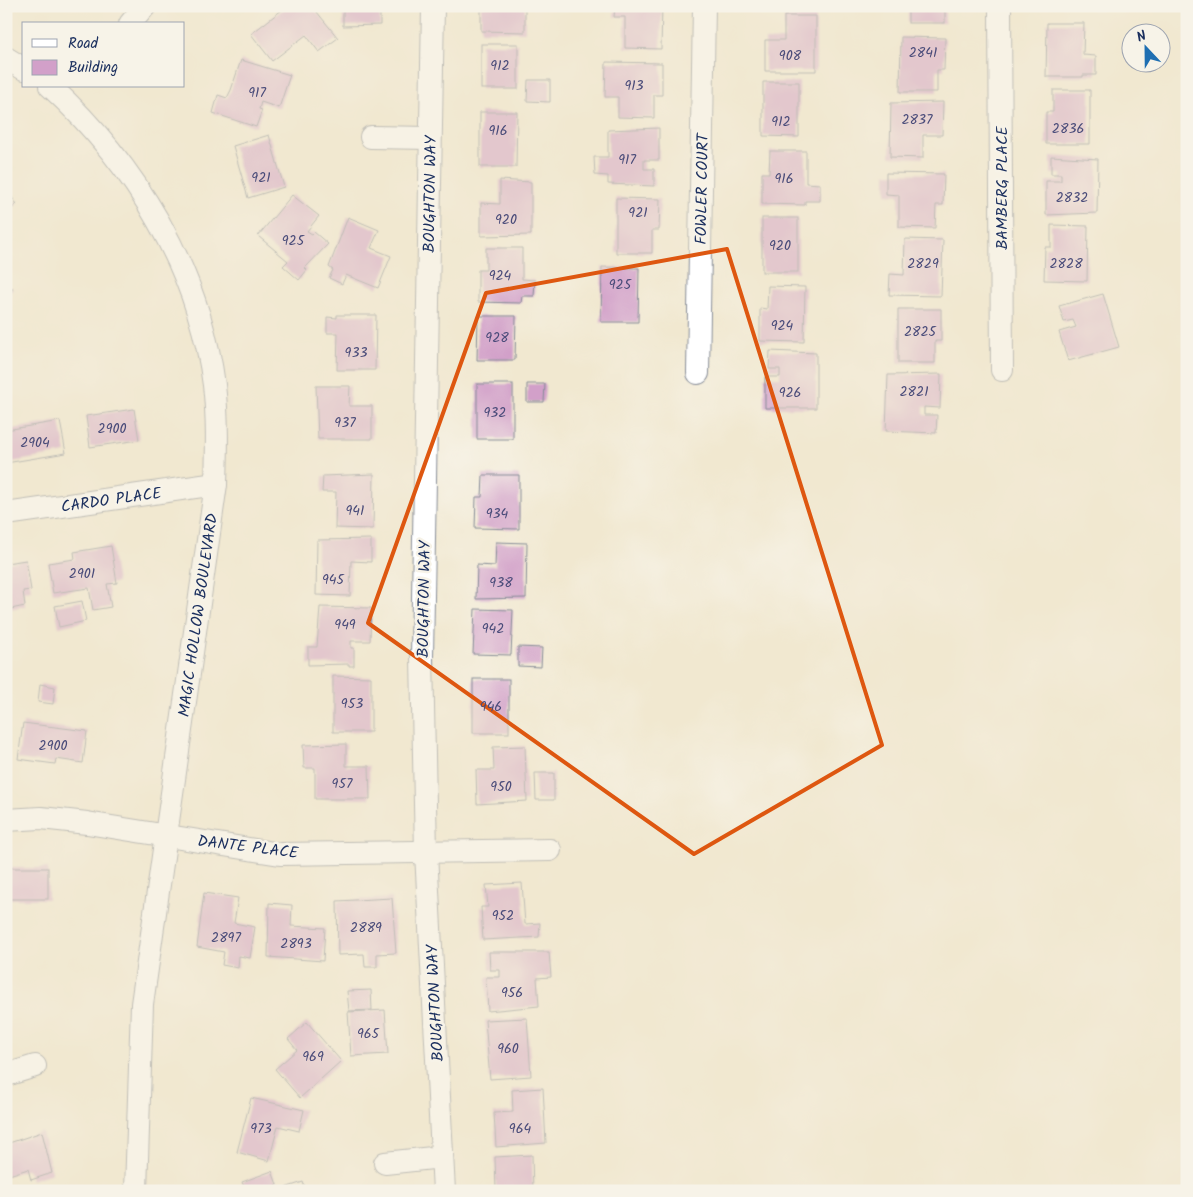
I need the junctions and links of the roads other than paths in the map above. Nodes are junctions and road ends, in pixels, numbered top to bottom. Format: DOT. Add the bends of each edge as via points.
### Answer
graph roads {
  1 [pos="145,6"];
  2 [pos="433,6"];
  3 [pos="704,6"];
  4 [pos="1000,6"];
  5 [pos="132,22"];
  6 [pos="6,58"];
  7 [pos="22,68"];
  8 [pos="63,91"];
  9 [pos="371,137"];
  10 [pos="430,138"];
  11 [pos="1002,370"];
  12 [pos="698,373"];
  13 [pos="216,484"];
  14 [pos="6,514"];
  15 [pos="6,820"];
  16 [pos="165,836"];
  17 [pos="550,850"];
  18 [pos="426,852"];
  19 [pos="34,1066"];
  20 [pos="6,1075"];
  21 [pos="442,1157"];
  22 [pos="385,1163"];
  23 [pos="136,1191"];
  24 [pos="444,1191"];
  1 -- 5 [label="street"];
  2 -- 10 [label="street, BOUGHTON WAY"];
  3 -- 12 [label="street, FOWLER COURT"];
  4 -- 11 [label="street, BAMBERG PLACE"];
  6 -- 7 [label="street"];
  8 -- 13 [label="street, MAGIC HOLLOW BOULEVARD" via="115,155 152,210 174,249 194,298 214,386 218,436"];
  9 -- 10 [label="street"];
  10 -- 18 [label="street, BOUGHTON WAY" via="422,657"];
  13 -- 14 [label="street, CARDO PLACE"];
  13 -- 16 [label="street, MAGIC HOLLOW BOULEVARD"];
  15 -- 16 [label="street, DANTE PLACE" via="41,818"];
  16 -- 18 [label="street, DANTE PLACE" via="280,854"];
  16 -- 23 [label="street, MAGIC HOLLOW BOULEVARD" via="142,1004"];
  17 -- 18 [label="street, DANTE PLACE"];
  18 -- 21 [label="street, BOUGHTON WAY"];
  19 -- 20 [label="street"];
  21 -- 22 [label="street"];
  21 -- 24 [label="street, BOUGHTON WAY"];
}
